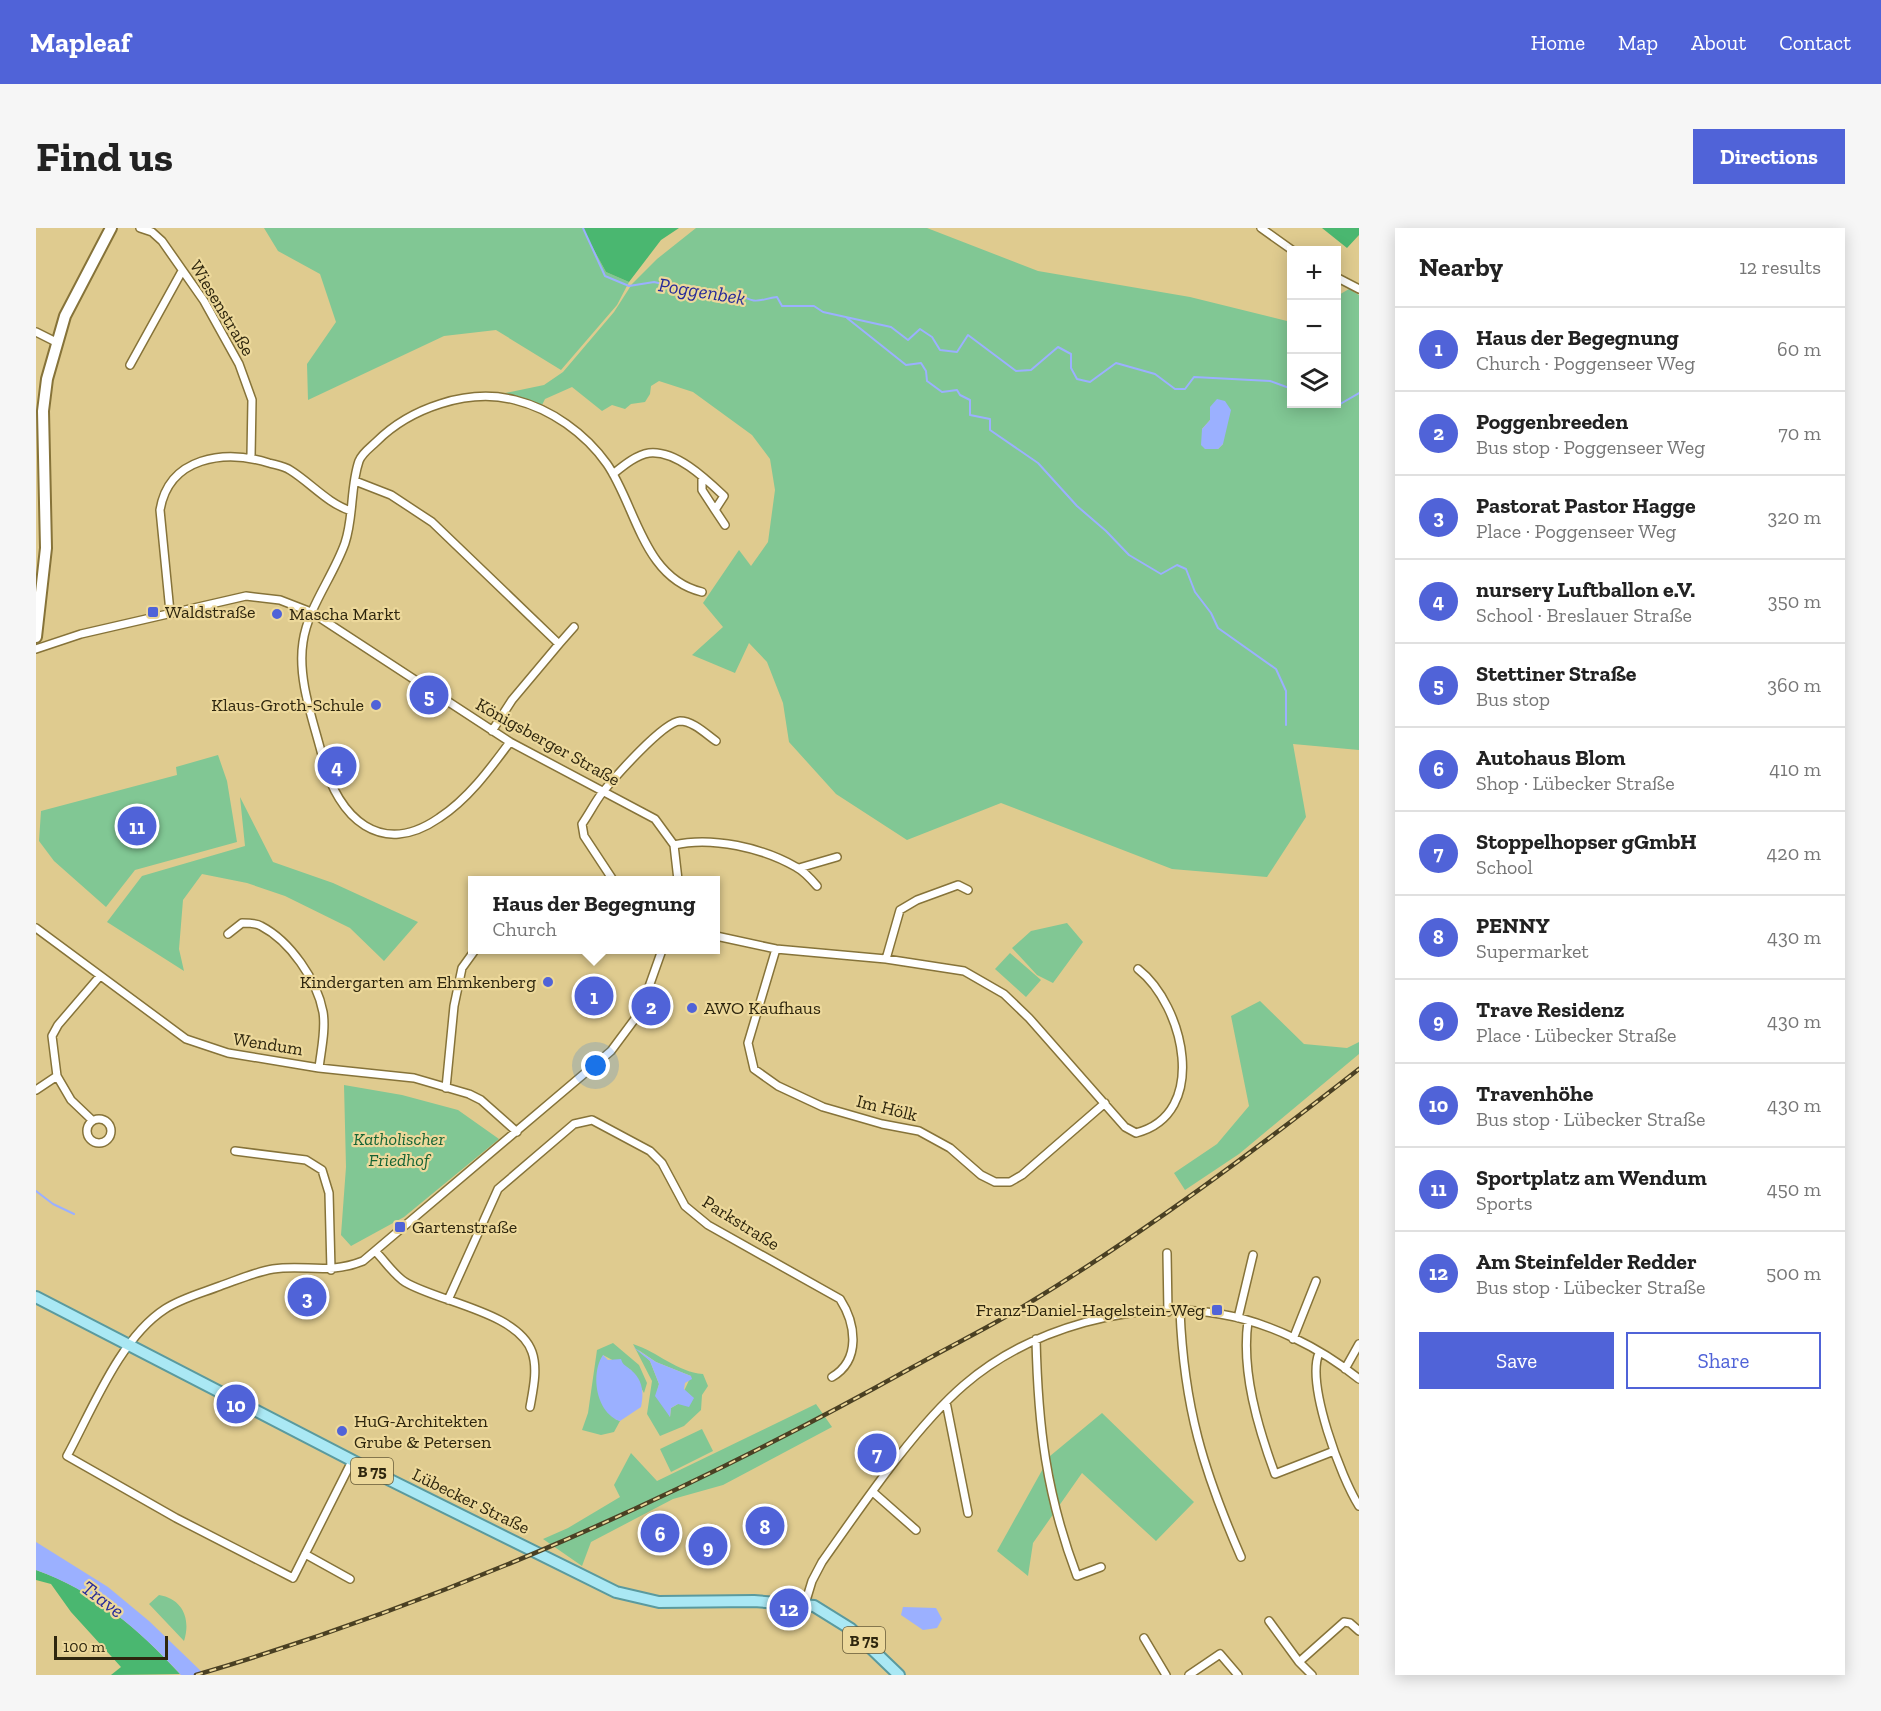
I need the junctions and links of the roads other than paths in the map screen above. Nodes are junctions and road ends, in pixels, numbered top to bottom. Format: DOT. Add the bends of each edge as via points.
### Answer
graph roads {
  1 [pos="111,228"];
  2 [pos="140,228"];
  3 [pos="1261,228"];
  4 [pos="1287,246"];
  5 [pos="182,271"];
  6 [pos="1341,280"];
  7 [pos="1359,289"];
  8 [pos="36,332"];
  9 [pos="56,342"];
  10 [pos="130,365"];
  11 [pos="251,456"];
  12 [pos="613,474"];
  13 [pos="702,478"];
  14 [pos="355,481"];
  15 [pos="715,510"];
  16 [pos="351,511"];
  17 [pos="725,525"];
  18 [pos="702,592"];
  19 [pos="170,612"];
  20 [pos="311,612"];
  21 [pos="574,627"];
  22 [pos="36,637"];
  23 [pos="559,644"];
  24 [pos="36,649"];
  25 [pos="492,731"];
  26 [pos="716,741"];
  27 [pos="510,742"];
  28 [pos="602,793"];
  29 [pos="674,844"];
  30 [pos="837,858"];
  31 [pos="799,868"];
  32 [pos="610,876"];
  33 [pos="678,876"];
  34 [pos="818,885"];
  35 [pos="968,890"];
  36 [pos="36,928"];
  37 [pos="228,934"];
  38 [pos="720,937"];
  39 [pos="776,949"];
  40 [pos="472,954"];
  41 [pos="661,954"];
  42 [pos="886,959"];
  43 [pos="1138,969"];
  44 [pos="100,976"];
  45 [pos="319,1068"];
  46 [pos="57,1076"];
  47 [pos="447,1088"];
  48 [pos="36,1090"];
  49 [pos="1105,1103"];
  50 [pos="92,1120"];
  51 [pos="517,1132"];
  52 [pos="235,1151"];
  53 [pos="376,1252"];
  54 [pos="1167,1253"];
  55 [pos="1253,1255"];
  56 [pos="331,1270"];
  57 [pos="1316,1281"];
  58 [pos="36,1297"];
  59 [pos="448,1300"];
  60 [pos="1180,1311"];
  61 [pos="1168,1312"];
  62 [pos="1238,1318"];
  63 [pos="1248,1321"];
  64 [pos="1036,1339"];
  65 [pos="1293,1339"];
  66 [pos="1359,1344"];
  67 [pos="129,1346"];
  68 [pos="1319,1353"];
  69 [pos="1345,1369"];
  70 [pos="832,1377"];
  71 [pos="1359,1379"];
  72 [pos="946,1402"];
  73 [pos="530,1407"];
  74 [pos="1334,1451"];
  75 [pos="352,1461"];
  76 [pos="874,1493"];
  77 [pos="1359,1506"];
  78 [pos="968,1513"];
  79 [pos="916,1530"];
  80 [pos="305,1554"];
  81 [pos="1241,1557"];
  82 [pos="1101,1567"];
  83 [pos="350,1579"];
  84 [pos="805,1604"];
  85 [pos="1269,1621"];
  86 [pos="1359,1631"];
  87 [pos="1144,1638"];
  88 [pos="1299,1662"];
  89 [pos="899,1675"];
  90 [pos="1166,1675"];
  91 [pos="1189,1675"];
  92 [pos="1238,1675"];
  93 [pos="1311,1675"];
  1 -- 9 [label="main road" via="75,294"];
  2 -- 5 [label="street, Wiesenstraße" via="162,241"];
  3 -- 4 [label="street"];
  5 -- 10 [label="street"];
  5 -- 11 [label="street, Wiesenstraße" via="204,301 239,364 252,400"];
  6 -- 7 [label="street"];
  8 -- 9 [label="street"];
  9 -- 22 [label="main road" via="43,411 46,548"];
  11 -- 16 [label="street" via="289,469 321,495"];
  11 -- 19 [label="street" via="190,465 173,478 162,495 160,529"];
  12 -- 13 [label="street" via="649,453 676,459"];
  12 -- 14 [label="street" via="579,434 556,416 514,400 490,396 421,410 386,432 360,458"];
  12 -- 18 [label="street" via="655,558 686,589"];
  13 -- 15 [label="street" via="702,490"];
  13 -- 15 [label="street" via="724,496"];
  14 -- 16 [label="street"];
  14 -- 23 [label="street" via="391,495 432,522"];
  15 -- 17 [label="street"];
  16 -- 20 [label="street" via="332,577"];
  19 -- 20 [label="street, Königsberger Straße" via="246,596 280,600"];
  19 -- 24 [label="street, Königsberger Straße"];
  20 -- 25 [label="street, Königsberger Straße"];
  20 -- 27 [label="street" via="303,643 303,676 324,762 341,802 366,828 382,834 406,833 439,818 473,787"];
  21 -- 23 [label="street"];
  23 -- 25 [label="street" via="512,700"];
  25 -- 27 [label="street, Königsberger Straße"];
  26 -- 28 [label="street" via="685,722 673,723"];
  27 -- 28 [label="street, Königsberger Straße"];
  28 -- 29 [label="street, Königsberger Straße" via="655,819"];
  28 -- 32 [label="street" via="582,824 584,836"];
  29 -- 31 [label="street" via="711,842 752,850"];
  29 -- 33 [label="street"];
  30 -- 31 [label="street"];
  31 -- 34 [label="street"];
  35 -- 42 [label="street" via="958,885 900,910"];
  36 -- 44 [label="street, Wendum"];
  37 -- 45 [label="street" via="242,922 260,925 289,948 317,992 323,1012"];
  38 -- 39 [label="street"];
  39 -- 42 [label="street"];
  39 -- 49 [label="street, Im Hölk" via="748,1043 754,1069 778,1086 823,1107 919,1131 950,1148 995,1182 1010,1182 1022,1175"];
  40 -- 47 [label="street" via="462,968 454,1006"];
  41 -- 51 [label="street" via="645,1003 622,1039"];
  42 -- 49 [label="street" via="964,971 1004,994"];
  43 -- 49 [label="street" via="1147,976 1174,1021 1183,1061 1182,1079 1173,1107 1146,1130 1130,1132"];
  44 -- 45 [label="street, Wendum" via="197,1043 228,1053"];
  44 -- 46 [label="street" via="52,1036"];
  45 -- 47 [label="street, Wendum" via="414,1078"];
  46 -- 48 [label="street"];
  46 -- 50 [label="street" via="71,1101"];
  47 -- 51 [label="street, Wendum" via="481,1100"];
  51 -- 53 [label="street"];
  52 -- 56 [label="street" via="306,1160 322,1170 329,1193"];
  53 -- 56 [label="street" via="363,1262"];
  53 -- 59 [label="street" via="404,1281"];
  54 -- 61 [label="street"];
  55 -- 62 [label="street"];
  56 -- 67 [label="street" via="273,1269 190,1297 158,1314"];
  57 -- 65 [label="street"];
  58 -- 67 [label="main road, Lübecker Straße / B 75"];
  59 -- 70 [label="street, Parkstraße" via="498,1188 574,1124 592,1120 650,1151 662,1163 685,1206 708,1226 840,1299 854,1339 841,1372"];
  59 -- 73 [label="street" via="499,1321 523,1337 532,1352 535,1374"];
  60 -- 61 [label="street"];
  60 -- 62 [label="street"];
  60 -- 81 [label="street" via="1185,1380 1195,1434 1212,1491"];
  61 -- 64 [label="street" via="1086,1322"];
  62 -- 63 [label="street"];
  63 -- 65 [label="street"];
  63 -- 74 [label="street" via="1249,1370 1262,1436 1275,1474"];
  64 -- 72 [label="street" via="982,1370"];
  64 -- 82 [label="street" via="1044,1460 1055,1513 1077,1576"];
  65 -- 68 [label="street"];
  66 -- 69 [label="street"];
  67 -- 75 [label="main road, Lübecker Straße / B 75"];
  67 -- 80 [label="street" via="67,1456 293,1578"];
  68 -- 69 [label="street"];
  68 -- 74 [label="street" via="1317,1383"];
  69 -- 71 [label="street"];
  72 -- 76 [label="street"];
  72 -- 78 [label="street"];
  74 -- 77 [label="street"];
  75 -- 80 [label="street"];
  75 -- 84 [label="main road, Lübecker Straße / B 75" via="616,1592 659,1602"];
  76 -- 79 [label="street"];
  76 -- 84 [label="street" via="822,1562"];
  80 -- 83 [label="street"];
  84 -- 89 [label="main road, Lübecker Straße / B 75" via="823,1610 851,1629"];
  85 -- 88 [label="street"];
  86 -- 88 [label="street" via="1344,1622"];
  87 -- 90 [label="street"];
  88 -- 93 [label="street"];
  91 -- 92 [label="street" via="1220,1654"];
}
